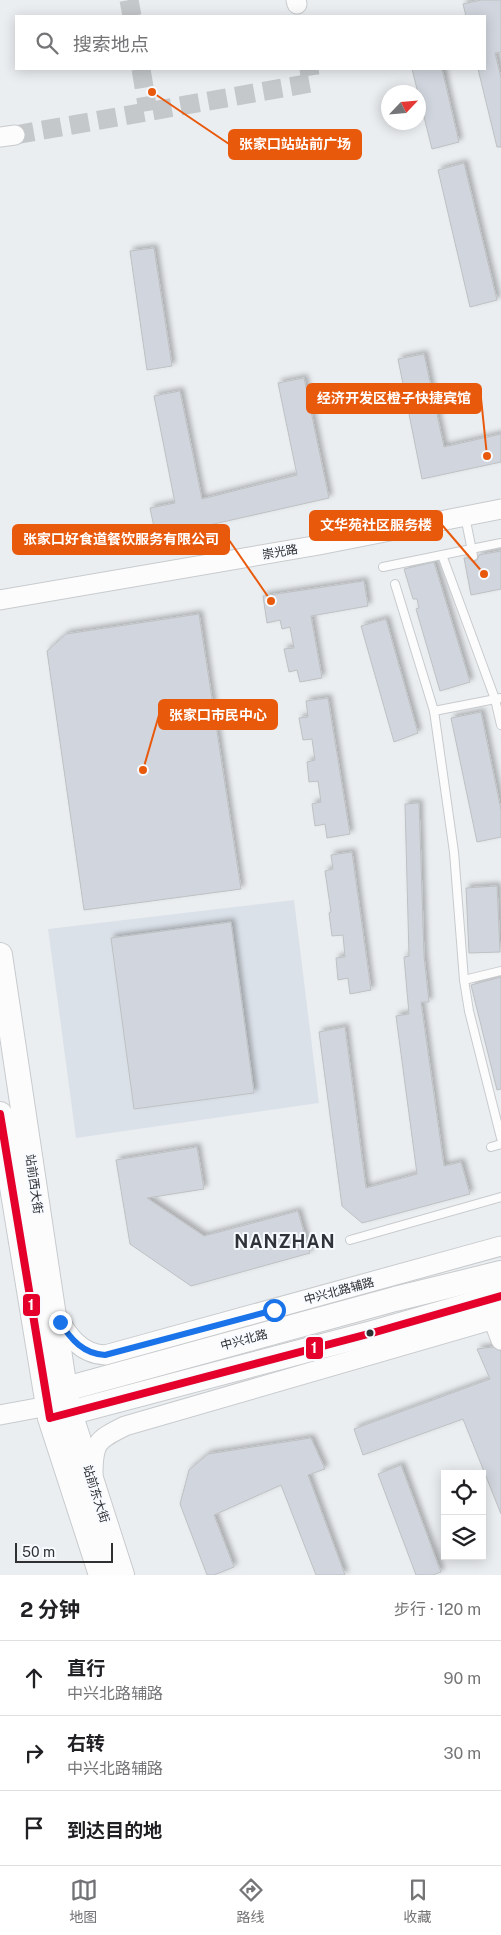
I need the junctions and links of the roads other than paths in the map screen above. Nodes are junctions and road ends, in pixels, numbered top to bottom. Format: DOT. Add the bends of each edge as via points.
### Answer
graph roads {
  1 [pos="501,509"];
  2 [pos="465,516"];
  3 [pos="501,543"];
  4 [pos="473,553"];
  5 [pos="442,555"];
  6 [pos="383,567"];
  7 [pos="395,584"];
  8 [pos="0,600"];
  9 [pos="498,698"];
  10 [pos="434,711"];
  11 [pos="501,725"];
  12 [pos="0,955"];
  13 [pos="501,971"];
  14 [pos="464,980"];
  15 [pos="0,1114"];
  16 [pos="501,1138"];
  17 [pos="501,1144"];
  18 [pos="491,1147"];
  19 [pos="501,1197"];
  20 [pos="350,1240"];
  21 [pos="501,1246"];
  22 [pos="494,1297"];
  23 [pos="52,1307"];
  24 [pos="501,1340"];
  25 [pos="56,1404"];
  26 [pos="0,1415"];
  27 [pos="93,1486"];
  28 [pos="101,1575"];
  29 [pos="122,1575"];
  1 -- 2 [label="street, 崇光路"];
  2 -- 4 [label="lane"];
  2 -- 8 [label="street, 崇光路" via="319,545"];
  3 -- 4 [label="lane"];
  4 -- 5 [label="lane"];
  5 -- 6 [label="lane"];
  5 -- 9 [label="lane"];
  7 -- 10 [label="lane"];
  9 -- 10 [label="lane"];
  9 -- 11 [label="lane"];
  10 -- 14 [label="lane" via="454,852"];
  12 -- 23 [label="main road, 站前西大街"];
  13 -- 14 [label="lane"];
  14 -- 16 [label="lane"];
  15 -- 25 [label="main road, 站前西大街"];
  17 -- 18 [label="lane"];
  19 -- 20 [label="lane"];
  21 -- 23 [label="street, 中兴北路辅路" via="105,1355 96,1354 68,1336"];
  22 -- 24 [label="street"];
  22 -- 25 [label="main road, 中兴北路" via="385,1301"];
  22 -- 27 [label="street" via="125,1426 100,1441 93,1454"];
  23 -- 25 [label="main road, 站前西大街"];
  25 -- 26 [label="street"];
  25 -- 27 [label="main road, 站前东大街"];
  25 -- 28 [label="main road, 站前东大街"];
  27 -- 29 [label="main road, 站前东大街"];
}
